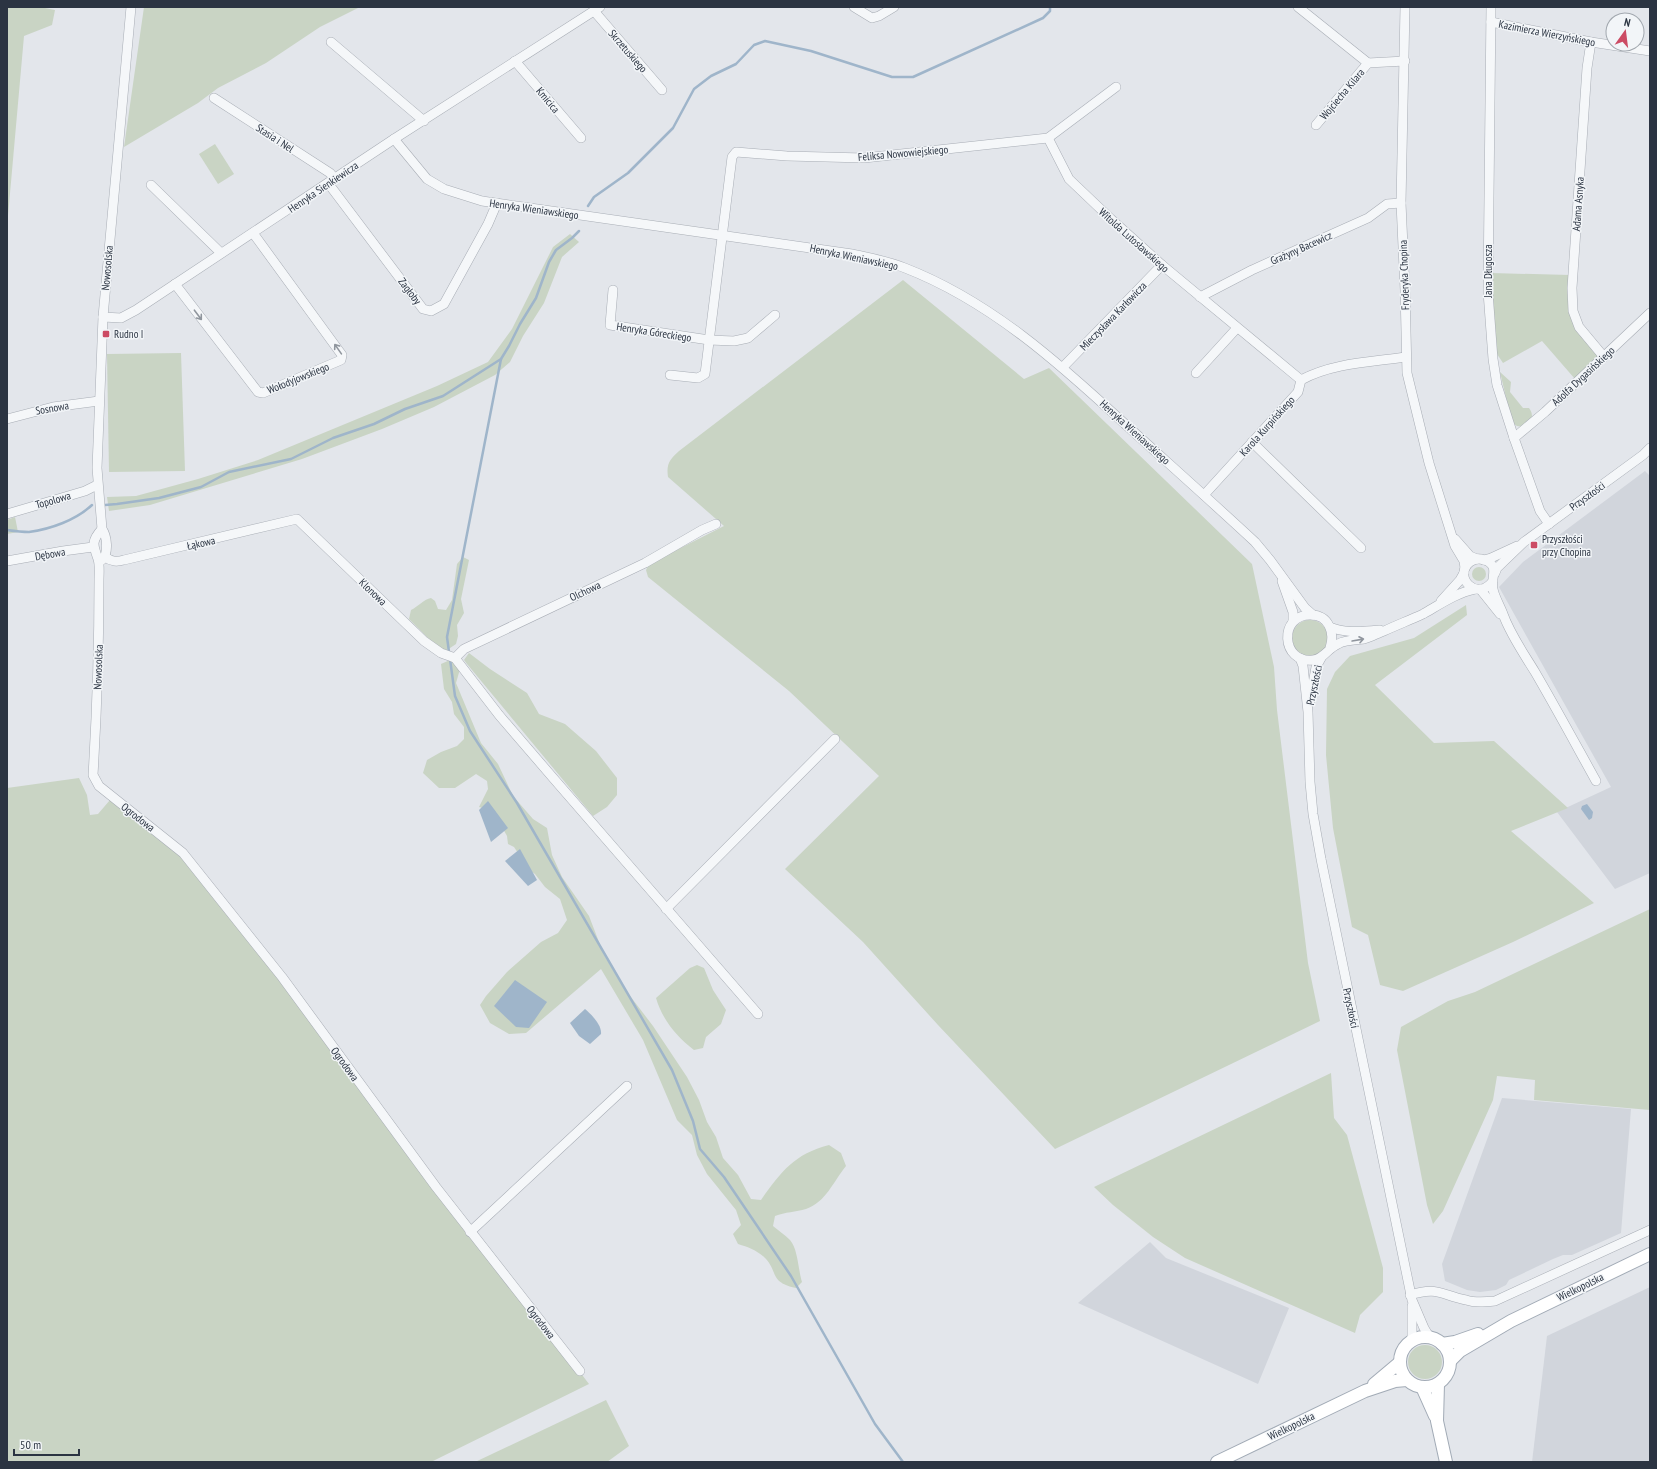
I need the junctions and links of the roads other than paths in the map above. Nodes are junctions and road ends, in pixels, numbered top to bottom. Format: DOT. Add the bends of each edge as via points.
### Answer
graph roads {
  1 [pos="131,7"];
  2 [pos="854,7"];
  3 [pos="894,7"];
  4 [pos="1298,7"];
  5 [pos="1405,7"];
  6 [pos="1491,7"];
  7 [pos="597,9"];
  8 [pos="1491,22"];
  9 [pos="331,42"];
  10 [pos="1591,42"];
  11 [pos="1650,51"];
  12 [pos="515,61"];
  13 [pos="1405,61"];
  14 [pos="1368,64"];
  15 [pos="1116,87"];
  16 [pos="662,90"];
  17 [pos="214,98"];
  18 [pos="424,121"];
  19 [pos="1316,125"];
  20 [pos="581,138"];
  21 [pos="1048,138"];
  22 [pos="394,139"];
  23 [pos="331,181"];
  24 [pos="151,185"];
  25 [pos="498,203"];
  26 [pos="1401,203"];
  27 [pos="253,233"];
  28 [pos="721,236"];
  29 [pos="221,253"];
  30 [pos="1162,265"];
  31 [pos="175,284"];
  32 [pos="614,290"];
  33 [pos="1200,297"];
  34 [pos="1650,313"];
  35 [pos="775,315"];
  36 [pos="103,317"];
  37 [pos="1237,328"];
  38 [pos="709,340"];
  39 [pos="1604,357"];
  40 [pos="1406,358"];
  41 [pos="1063,367"];
  42 [pos="1196,373"];
  43 [pos="670,375"];
  44 [pos="1301,380"];
  45 [pos="98,401"];
  46 [pos="7,419"];
  47 [pos="1514,438"];
  48 [pos="1252,442"];
  49 [pos="1650,448"];
  50 [pos="1646,458"];
  51 [pos="97,485"];
  52 [pos="1204,495"];
  53 [pos="7,514"];
  54 [pos="296,519"];
  55 [pos="716,524"];
  56 [pos="1549,524"];
  57 [pos="102,529"];
  58 [pos="1453,537"];
  59 [pos="1524,542"];
  60 [pos="93,547"];
  61 [pos="1360,548"];
  62 [pos="102,558"];
  63 [pos="1480,559"];
  64 [pos="7,561"];
  65 [pos="1465,570"];
  66 [pos="1278,571"];
  67 [pos="1494,577"];
  68 [pos="1477,589"];
  69 [pos="1438,605"];
  70 [pos="1313,615"];
  71 [pos="1505,620"];
  72 [pos="1294,621"];
  73 [pos="1330,627"];
  74 [pos="1386,630"];
  75 [pos="1330,648"];
  76 [pos="455,658"];
  77 [pos="1300,658"];
  78 [pos="1320,658"];
  79 [pos="1308,712"];
  80 [pos="835,739"];
  81 [pos="93,775"];
  82 [pos="1596,781"];
  83 [pos="666,909"];
  84 [pos="758,1014"];
  85 [pos="627,1086"];
  86 [pos="1650,1230"];
  87 [pos="470,1232"];
  88 [pos="1650,1254"];
  89 [pos="1411,1298"];
  90 [pos="1511,1321"];
  91 [pos="1430,1338"];
  92 [pos="1412,1340"];
  93 [pos="1442,1344"];
  94 [pos="1450,1361"];
  95 [pos="1400,1363"];
  96 [pos="580,1371"];
  97 [pos="1407,1380"];
  98 [pos="1438,1384"];
  99 [pos="1422,1388"];
  100 [pos="1365,1391"];
  101 [pos="1437,1421"];
  102 [pos="1217,1462"];
  103 [pos="1446,1462"];
  1 -- 36 [label="street, Nowosolska"];
  2 -- 3 [label="street" via="872,18"];
  4 -- 14 [label="street, Wojciecha Kilara"];
  5 -- 13 [label="street, Fryderyka Chopina"];
  6 -- 8 [label="street, Jana Długosza"];
  7 -- 12 [label="street, Henryka Sienkiewicza"];
  7 -- 16 [label="street, Skrzetuskiego"];
  8 -- 10 [label="street, Kazimierza Wierzyńskiego"];
  8 -- 47 [label="street, Jana Długosza" via="1488,292 1497,384"];
  9 -- 18 [label="street"];
  10 -- 11 [label="street, Kazimierza Wierzyńskiego"];
  10 -- 39 [label="street, Adama Asnyka" via="1587,68 1572,303 1580,327"];
  12 -- 18 [label="street, Henryka Sienkiewicza"];
  12 -- 20 [label="street, Kmicica"];
  13 -- 14 [label="street, Wojciecha Kilara"];
  13 -- 26 [label="street, Fryderyka Chopina"];
  14 -- 19 [label="street, Wojciecha Kilara"];
  15 -- 21 [label="street"];
  17 -- 23 [label="street, Stasia i Nel" via="330,173"];
  18 -- 22 [label="street, Henryka Sienkiewicza"];
  21 -- 28 [label="street, Feliksa Nowowiejskiego" via="864,158 736,152 732,158"];
  21 -- 30 [label="street, Witolda Lutosławskiego" via="1069,179 1110,220"];
  22 -- 23 [label="street, Henryka Sienkiewicza"];
  22 -- 25 [label="street, Henryka Wieniawskiego" via="427,179 444,189 482,201"];
  23 -- 25 [label="street, Zagłoby" via="423,309 431,310 444,304"];
  23 -- 27 [label="street, Henryka Sienkiewicza"];
  24 -- 29 [label="street"];
  25 -- 28 [label="street, Henryka Wieniawskiego"];
  26 -- 33 [label="street, Grażyny Bacewicz" via="1388,204 1368,218 1252,270"];
  26 -- 40 [label="street, Fryderyka Chopina"];
  27 -- 29 [label="street, Henryka Sienkiewicza"];
  31 -- 27 [label="street, Wołodyjowskiego, one-way" via="258,392 263,393 341,360 342,355"];
  28 -- 38 [label="street"];
  28 -- 41 [label="street, Henryka Wieniawskiego" via="816,248 876,259 904,268 936,281 980,305"];
  29 -- 31 [label="street, Henryka Sienkiewicza"];
  30 -- 33 [label="street, Witolda Lutosławskiego"];
  30 -- 41 [label="street, Mieczysława Karłowicza"];
  31 -- 36 [label="street, Henryka Sienkiewicza" via="128,315 116,318"];
  32 -- 38 [label="street, Henryka Góreckiego" via="610,325"];
  33 -- 37 [label="street, Witolda Lutosławskiego"];
  34 -- 39 [label="street, Adolfa Dygasińskiego"];
  35 -- 38 [label="street, Henryka Góreckiego" via="748,338 734,341"];
  36 -- 45 [label="street, Nowosolska"];
  37 -- 42 [label="street"];
  37 -- 44 [label="street, Witolda Lutosławskiego"];
  38 -- 43 [label="street" via="705,374 698,378"];
  39 -- 47 [label="street, Adolfa Dygasińskiego"];
  40 -- 44 [label="street" via="1316,372"];
  40 -- 58 [label="street, Fryderyka Chopina" via="1407,373 1428,463"];
  41 -- 52 [label="street, Henryka Wieniawskiego"];
  44 -- 48 [label="street, Karola Kurpińskiego" via="1298,392"];
  45 -- 46 [label="street, Sosnowa" via="53,407"];
  45 -- 51 [label="street, Nowosolska"];
  47 -- 56 [label="street, Jana Długosza" via="1540,510"];
  48 -- 52 [label="street, Karola Kurpińskiego"];
  48 -- 61 [label="street"];
  49 -- 50 [label="street, Przyszłości"];
  50 -- 56 [label="street, Przyszłości"];
  51 -- 53 [label="street, Topolowa" via="85,491"];
  51 -- 57 [label="street, Nowosolska"];
  52 -- 66 [label="street, Henryka Wieniawskiego" via="1255,542"];
  54 -- 62 [label="street, Łąkowa" via="117,562"];
  54 -- 76 [label="street, Klonowa" via="424,641 441,653"];
  55 -- 76 [label="street, Olchowa" via="645,563 464,649"];
  56 -- 59 [label="street, Przyszłości"];
  57 -- 60 [label="street" via="97,534"];
  57 -- 62 [label="street, Nowosolska" via="106,538 106,549"];
  58 -- 63 [label="street, Fryderyka Chopina" via="1470,556"];
  58 -- 65 [label="street, Fryderyka Chopina" via="1464,561"];
  59 -- 63 [label="street, Przyszłości" via="1491,558"];
  59 -- 67 [label="street, Przyszłości" via="1497,568"];
  60 -- 62 [label="street, Nowosolska"];
  60 -- 64 [label="street, Dębowa"];
  62 -- 81 [label="street, Nowosolska"];
  63 -- 65 [label="street" via="1468,564"];
  63 -- 67 [label="street" via="1490,564"];
  65 -- 68 [label="street" via="1468,584"];
  65 -- 69 [label="street" via="1460,580"];
  66 -- 70 [label="street, Henryka Wieniawskiego"];
  66 -- 72 [label="street, Henryka Wieniawskiego"];
  67 -- 68 [label="street" via="1490,585"];
  67 -- 71 [label="street" via="1493,589"];
  68 -- 69 [label="street" via="1469,590"];
  68 -- 71 [label="street"];
  69 -- 74 [label="street"];
  70 -- 72 [label="street" via="1299,617"];
  70 -- 73 [label="street" via="1320,617"];
  71 -- 82 [label="street"];
  72 -- 77 [label="street" via="1289,627 1287,641 1294,654"];
  73 -- 74 [label="street" via="1350,632"];
  73 -- 75 [label="street" via="1333,641"];
  75 -- 74 [label="street, one-way" via="1339,643 1366,638"];
  75 -- 78 [label="street"];
  76 -- 83 [label="street" via="499,715"];
  77 -- 78 [label="street"];
  77 -- 79 [label="street, Przyszłości"];
  78 -- 79 [label="street, Przyszłości"];
  79 -- 89 [label="street, Przyszłości" via="1310,782 1316,835"];
  80 -- 83 [label="street"];
  81 -- 87 [label="street, Ogrodowa" via="99,786 183,853 282,977 410,1154"];
  83 -- 84 [label="street"];
  85 -- 87 [label="street"];
  86 -- 89 [label="street" via="1495,1301 1465,1300 1431,1291"];
  87 -- 96 [label="street, Ogrodowa"];
  88 -- 90 [label="main road, Wielkopolska"];
  89 -- 91 [label="street, Przyszłości"];
  89 -- 92 [label="street, Przyszłości"];
  90 -- 93 [label="main road, Wielkopolska" via="1455,1342"];
  90 -- 94 [label="main road, Wielkopolska" via="1460,1352"];
  91 -- 92 [label="main road" via="1420,1337"];
  91 -- 93 [label="main road"];
  92 -- 95 [label="main road" via="1402,1351"];
  93 -- 94 [label="main road"];
  94 -- 98 [label="main road" via="1448,1373"];
  95 -- 97 [label="main road"];
  95 -- 100 [label="main road, Wielkopolska"];
  97 -- 99 [label="main road"];
  97 -- 100 [label="main road, Wielkopolska" via="1395,1381"];
  98 -- 99 [label="main road"];
  98 -- 101 [label="main road"];
  99 -- 101 [label="main road"];
  100 -- 102 [label="main road, Wielkopolska"];
  101 -- 103 [label="main road"];
}
